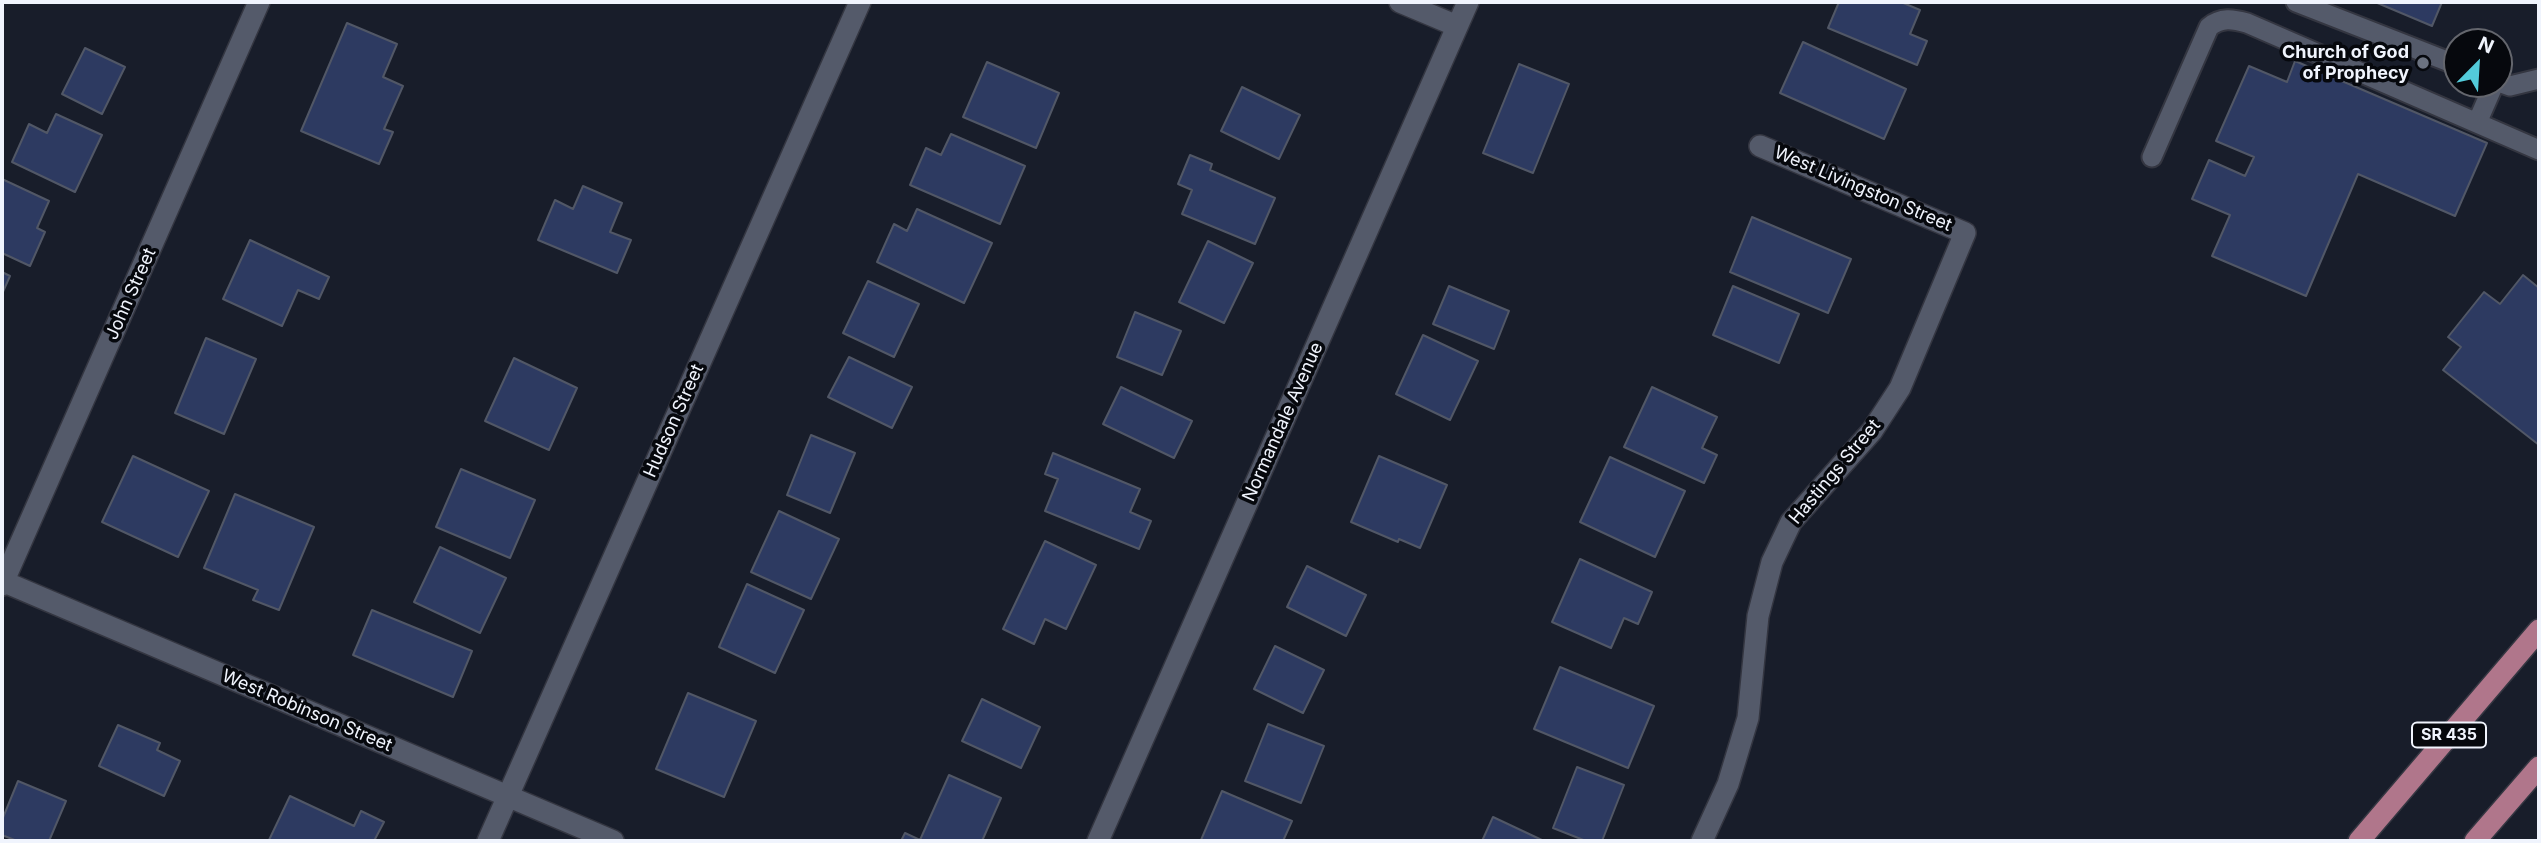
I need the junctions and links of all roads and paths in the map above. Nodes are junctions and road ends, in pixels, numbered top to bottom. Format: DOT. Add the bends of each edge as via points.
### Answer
graph roads {
  1 [pos="259,2"];
  2 [pos="860,2"];
  3 [pos="1400,2"];
  4 [pos="1468,2"];
  5 [pos="2296,2"];
  6 [pos="1457,26"];
  7 [pos="2443,60"];
  8 [pos="2539,79"];
  9 [pos="2513,85"];
  10 [pos="2488,98"];
  11 [pos="2477,123"];
  12 [pos="1760,146"];
  13 [pos="2539,150"];
  14 [pos="2152,158"];
  15 [pos="1965,233"];
  16 [pos="2,583"];
  17 [pos="2539,630"];
  18 [pos="2539,767"];
  19 [pos="508,796"];
  20 [pos="488,841"];
  21 [pos="613,841"];
  22 [pos="1098,841"];
  23 [pos="1702,841"];
  24 [pos="2359,841"];
  25 [pos="2475,841"];
  1 -- 16 [label="street, John Street"];
  2 -- 19 [label="street, Hudson Street"];
  3 -- 6 [label="street"];
  4 -- 6 [label="street, Normandale Avenue"];
  5 -- 7 [label="lane"];
  6 -- 22 [label="street, Normandale Avenue"];
  8 -- 9 [label="lane"];
  10 -- 11 [label="lane"];
  11 -- 13 [label="lane"];
  11 -- 14 [label="lane" via="2247,23 2216,20"];
  12 -- 15 [label="street, West Livingston Street"];
  15 -- 23 [label="street, Hastings Street" via="1900,388 1872,431 1791,522 1772,562 1758,616 1748,718 1728,784"];
  16 -- 19 [label="street, West Robinson Street"];
  17 -- 24 [label="main road, SR 435"];
  18 -- 25 [label="main road"];
  19 -- 20 [label="street, Hudson Street"];
  19 -- 21 [label="street, West Robinson Street"];
}
